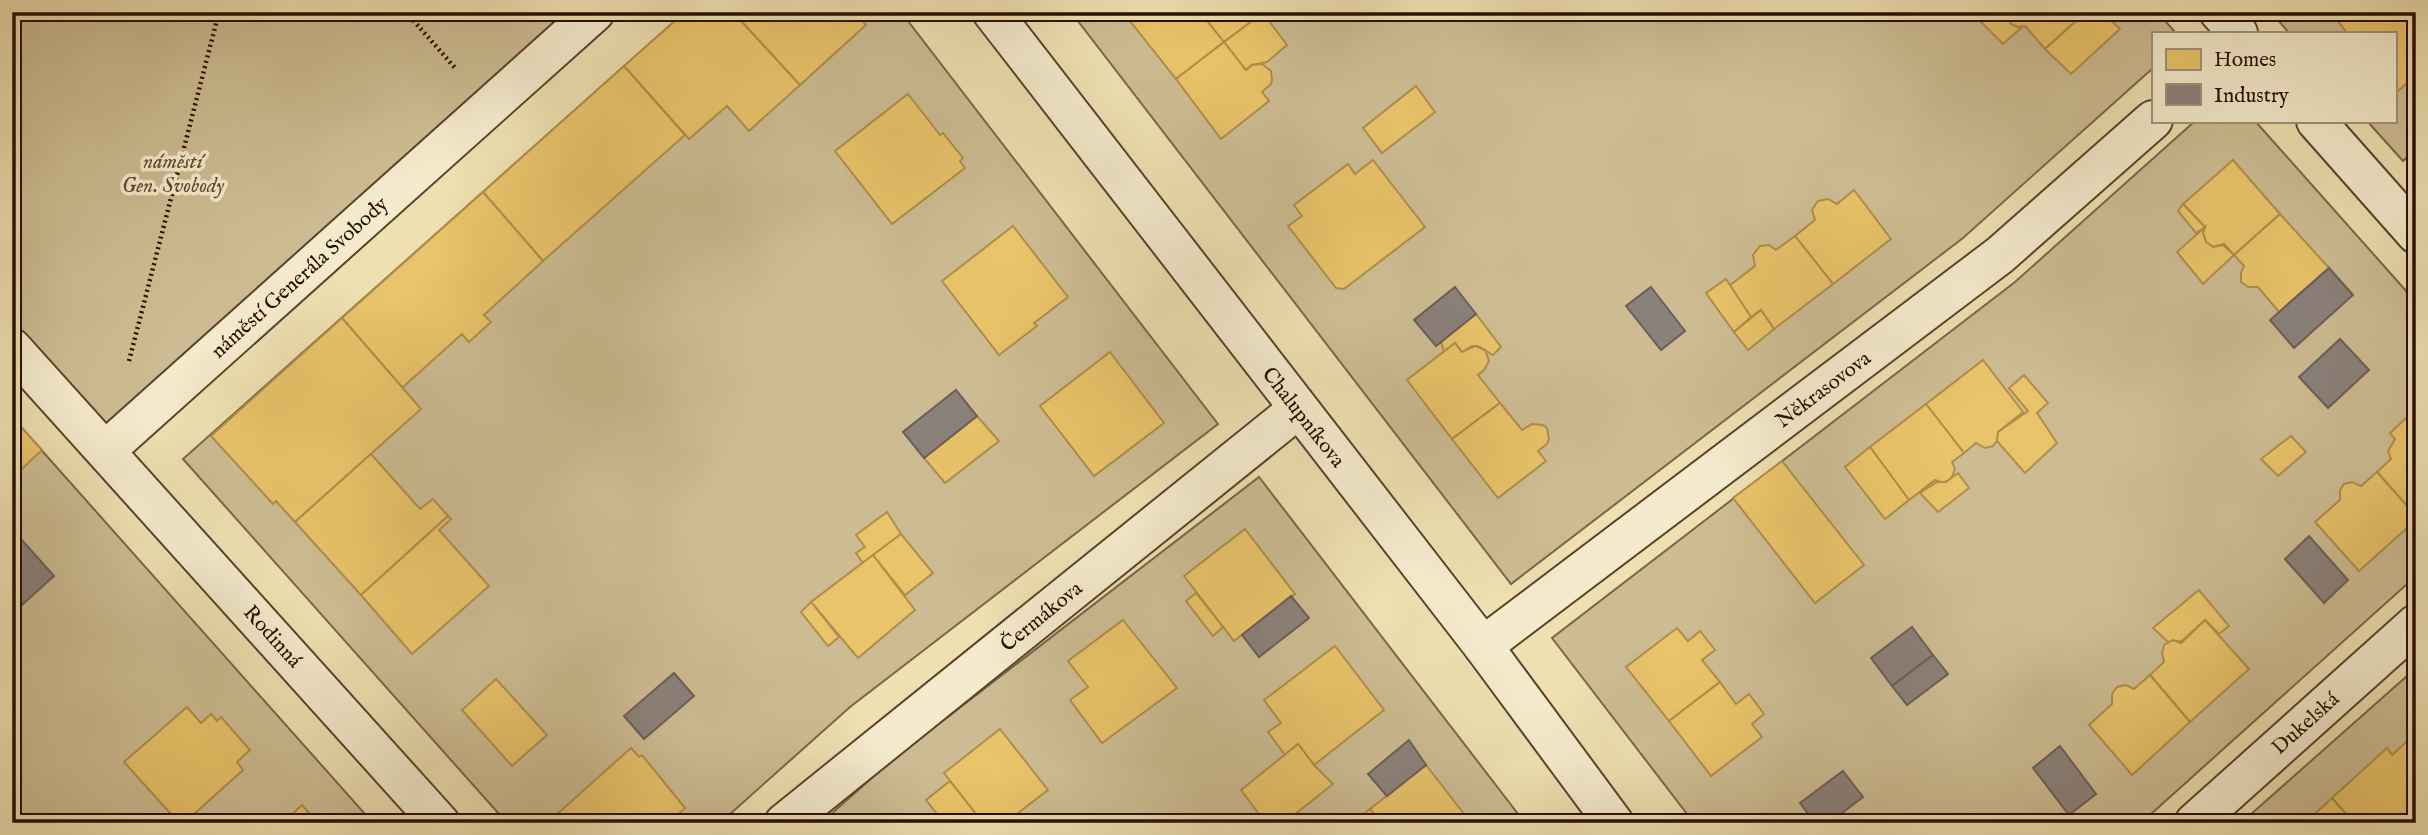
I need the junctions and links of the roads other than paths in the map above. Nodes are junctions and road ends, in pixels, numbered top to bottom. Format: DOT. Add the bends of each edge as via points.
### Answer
graph roads {
  1 [pos="595,12"];
  2 [pos="992,12"];
  3 [pos="2219,12"];
  4 [pos="2237,32"];
  5 [pos="2152,121"];
  6 [pos="2317,122"];
  7 [pos="2410,214"];
  8 [pos="12,348"];
  9 [pos="1298,409"];
  10 [pos="106,450"];
  11 [pos="2416,624"];
  12 [pos="1483,646"];
  13 [pos="440,823"];
  14 [pos="784,823"];
  15 [pos="1614,823"];
  16 [pos="2194,823"];
  1 -- 10 [label="street, náměstí Generála Svobody"];
  2 -- 9 [label="street, Chalupníkova"];
  3 -- 4 [label="street"];
  5 -- 12 [label="street, Někrasovova" via="2000,255"];
  6 -- 7 [label="street"];
  8 -- 10 [label="street"];
  9 -- 12 [label="street, Chalupníkova"];
  9 -- 14 [label="street, Čermákova"];
  10 -- 13 [label="street, Rodinná"];
  11 -- 16 [label="street, Dukelská"];
  12 -- 15 [label="street, Chalupníkova"];
}
